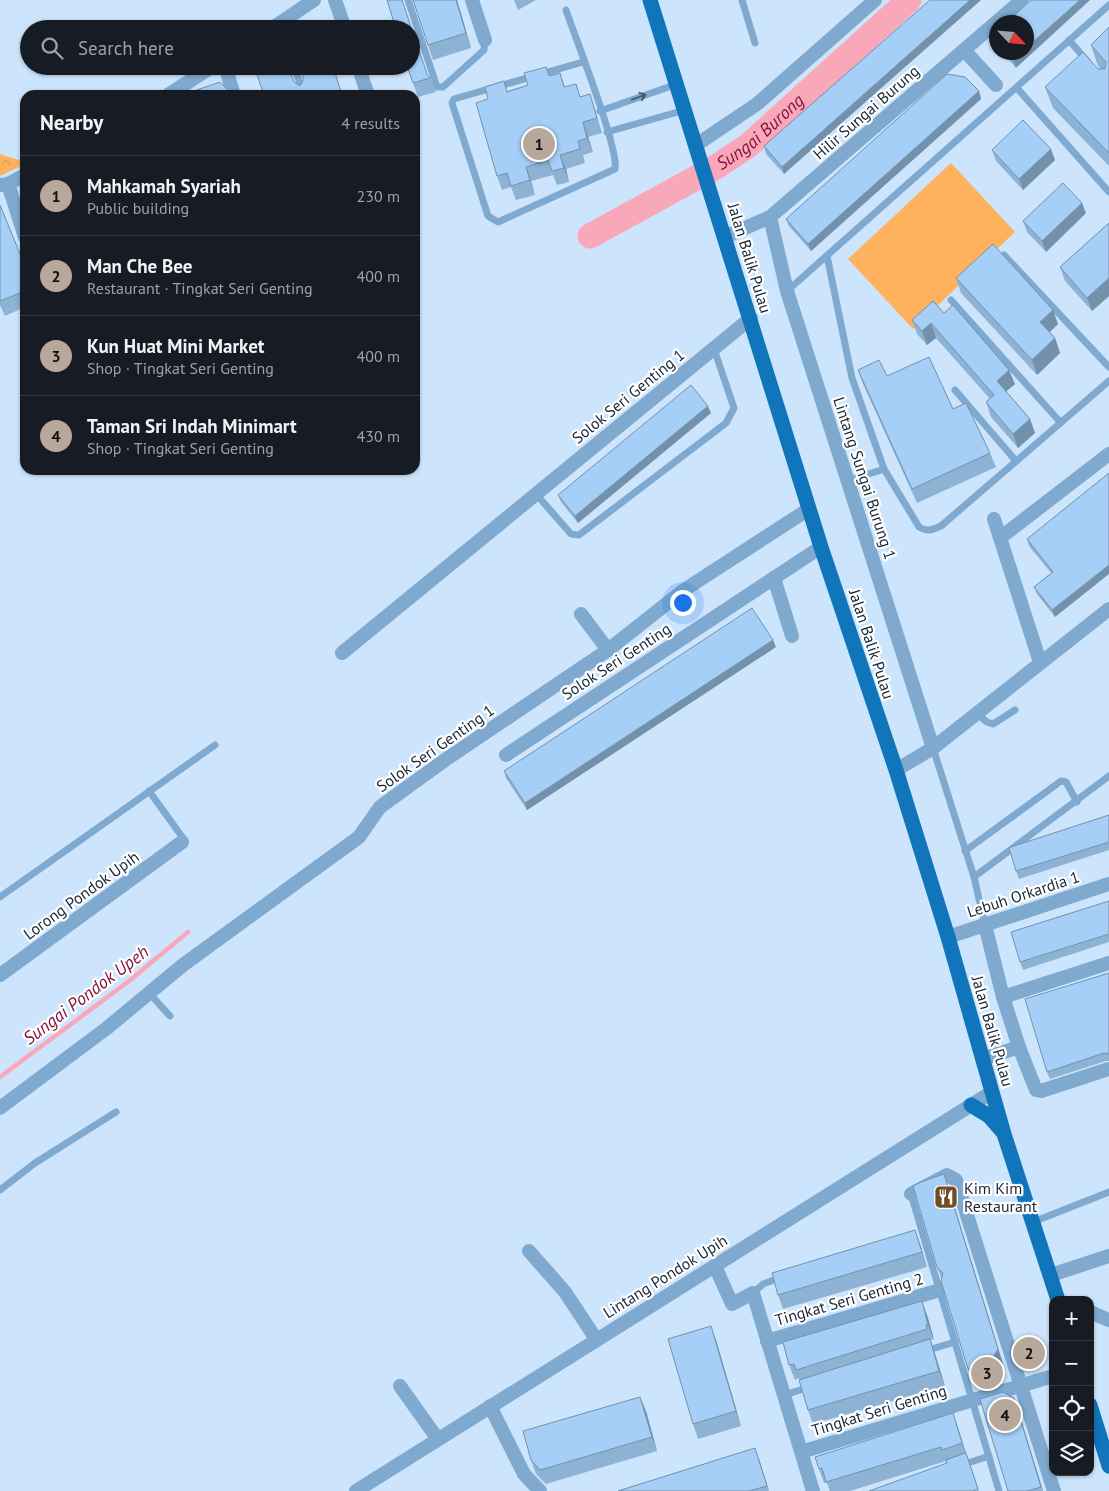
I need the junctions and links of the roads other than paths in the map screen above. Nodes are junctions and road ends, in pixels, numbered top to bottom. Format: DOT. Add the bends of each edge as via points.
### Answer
graph roads {
  1 [pos="314,0"];
  2 [pos="336,0"];
  3 [pos="408,0"];
  4 [pos="472,0"];
  5 [pos="650,0"];
  6 [pos="742,0"];
  7 [pos="875,0"];
  8 [pos="1022,0"];
  9 [pos="1109,6"];
  10 [pos="566,10"];
  11 [pos="287,20"];
  12 [pos="343,20"];
  13 [pos="415,20"];
  14 [pos="420,35"];
  15 [pos="485,40"];
  16 [pos="1069,40"];
  17 [pos="755,43"];
  18 [pos="964,50"];
  19 [pos="584,62"];
  20 [pos="1092,67"];
  21 [pos="199,75"];
  22 [pos="228,75"];
  23 [pos="297,75"];
  24 [pos="361,75"];
  25 [pos="677,84"];
  26 [pos="996,85"];
  27 [pos="1017,88"];
  28 [pos="177,90"];
  29 [pos="232,90"];
  30 [pos="302,90"];
  31 [pos="366,90"];
  32 [pos="685,110"];
  33 [pos="600,111"];
  34 [pos="607,132"];
  35 [pos="696,145"];
  36 [pos="20,177"];
  37 [pos="4,184"];
  38 [pos="1109,192"];
  39 [pos="770,217"];
  40 [pos="20,224"];
  41 [pos="725,237"];
  42 [pos="1004,255"];
  43 [pos="827,256"];
  44 [pos="787,292"];
  45 [pos="951,300"];
  46 [pos="751,318"];
  47 [pos="714,349"];
  48 [pos="1109,367"];
  49 [pos="1109,381"];
  50 [pos="955,390"];
  51 [pos="1061,423"];
  52 [pos="1109,454"];
  53 [pos="1016,461"];
  54 [pos="884,469"];
  55 [pos="848,481"];
  56 [pos="536,494"];
  57 [pos="809,509"];
  58 [pos="994,519"];
  59 [pos="1000,538"];
  60 [pos="821,547"];
  61 [pos="774,578"];
  62 [pos="1109,609"];
  63 [pos="580,614"];
  64 [pos="792,636"];
  65 [pos="608,650"];
  66 [pos="342,653"];
  67 [pos="1040,662"];
  68 [pos="1014,710"];
  69 [pos="976,713"];
  70 [pos="214,745"];
  71 [pos="933,748"];
  72 [pos="506,755"];
  73 [pos="896,770"];
  74 [pos="1109,776"];
  75 [pos="149,791"];
  76 [pos="1077,802"];
  77 [pos="182,842"];
  78 [pos="965,851"];
  79 [pos="974,877"];
  80 [pos="1109,884"];
  81 [pos="0,897"];
  82 [pos="985,925"];
  83 [pos="948,937"];
  84 [pos="1109,962"];
  85 [pos="0,976"];
  86 [pos="150,994"];
  87 [pos="1004,997"];
  88 [pos="170,1016"];
  89 [pos="1019,1047"];
  90 [pos="983,1059"];
  91 [pos="1109,1069"];
  92 [pos="992,1092"];
  93 [pos="971,1105"];
  94 [pos="0,1108"];
  95 [pos="116,1112"];
  96 [pos="1004,1134"];
  97 [pos="0,1190"];
  98 [pos="1109,1192"];
  99 [pos="911,1194"];
  100 [pos="1033,1222"];
  101 [pos="923,1234"];
  102 [pos="914,1237"];
  103 [pos="529,1251"];
  104 [pos="1109,1256"];
  105 [pos="715,1266"];
  106 [pos="790,1275"];
  107 [pos="940,1290"];
  108 [pos="1054,1290"];
  109 [pos="753,1293"];
  110 [pos="1094,1314"];
  111 [pos="1109,1320"];
  112 [pos="596,1340"];
  113 [pos="767,1341"];
  114 [pos="955,1342"];
  115 [pos="917,1354"];
  116 [pos="1049,1377"];
  117 [pos="822,1384"];
  118 [pos="400,1386"];
  119 [pos="1019,1386"];
  120 [pos="784,1396"];
  121 [pos="972,1400"];
  122 [pos="490,1406"];
  123 [pos="1094,1418"];
  124 [pos="1092,1431"];
  125 [pos="437,1438"];
  126 [pos="1104,1450"];
  127 [pos="801,1452"];
  128 [pos="989,1456"];
  129 [pos="1109,1466"];
  130 [pos="953,1468"];
  131 [pos="356,1491"];
  132 [pos="540,1491"];
  133 [pos="814,1491"];
  134 [pos="999,1491"];
  135 [pos="1054,1491"];
  1 -- 11 [label="street"];
  2 -- 12 [label="street"];
  3 -- 13 [label="lane"];
  4 -- 15 [label="street"];
  5 -- 25 [label="main road, Jalan Balik Pulau"];
  6 -- 17 [label="lane"];
  7 -- 35 [label="street" via="757,104"];
  8 -- 18 [label="street, Hilir Sungai Burung"];
  9 -- 16 [label="lane"];
  10 -- 19 [label="lane"];
  14 -- 15 [label="lane" via="438,88 484,50"];
  16 -- 20 [label="lane"];
  16 -- 27 [label="lane"];
  18 -- 26 [label="street"];
  18 -- 39 [label="street, Hilir Sungai Burung"];
  19 -- 33 [label="lane"];
  19 -- 34 [label="lane" via="454,99 452,103 488,216 498,222 613,171 616,164"];
  21 -- 28 [label="street"];
  22 -- 29 [label="street"];
  23 -- 30 [label="lane"];
  24 -- 31 [label="street"];
  25 -- 32 [label="main road, Jalan Balik Pulau"];
  33 -- 25 [label="lane, one-way"];
  27 -- 38 [label="lane"];
  27 -- 43 [label="lane"];
  32 -- 34 [label="lane"];
  32 -- 35 [label="main road, Jalan Balik Pulau"];
  33 -- 34 [label="lane"];
  35 -- 41 [label="main road, Jalan Balik Pulau"];
  36 -- 37 [label="street"];
  37 -- 40 [label="street"];
  39 -- 41 [label="street, Hilir Sungai Burung"];
  39 -- 44 [label="street, Lintang Sungai Burung 1"];
  41 -- 46 [label="main road, Jalan Balik Pulau"];
  42 -- 48 [label="lane"];
  43 -- 44 [label="lane"];
  43 -- 54 [label="lane" via="852,378"];
  44 -- 55 [label="street, Lintang Sungai Burung 1"];
  45 -- 51 [label="lane"];
  46 -- 47 [label="street, Solok Seri Genting 1"];
  46 -- 57 [label="main road, Jalan Balik Pulau"];
  47 -- 56 [label="street, Solok Seri Genting 1"];
  47 -- 56 [label="lane" via="734,408 726,423 579,535 571,534"];
  49 -- 51 [label="lane"];
  50 -- 53 [label="lane"];
  51 -- 53 [label="lane"];
  52 -- 59 [label="street"];
  53 -- 54 [label="lane" via="933,530 919,527"];
  54 -- 55 [label="lane"];
  55 -- 71 [label="street, Lintang Sungai Burung 1"];
  56 -- 66 [label="street, Solok Seri Genting 1"];
  57 -- 60 [label="main road, Jalan Balik Pulau"];
  57 -- 65 [label="street, Solok Seri Genting 1" via="684,590"];
  58 -- 59 [label="street"];
  59 -- 67 [label="street"];
  60 -- 61 [label="street, Solok Seri Genting"];
  60 -- 73 [label="main road, Jalan Balik Pulau"];
  61 -- 64 [label="street"];
  61 -- 72 [label="street, Solok Seri Genting"];
  62 -- 67 [label="street"];
  63 -- 65 [label="street"];
  65 -- 86 [label="street, Solok Seri Genting 1" via="380,807 359,837 183,965"];
  67 -- 69 [label="street"];
  68 -- 69 [label="lane" via="993,724"];
  69 -- 71 [label="street"];
  70 -- 75 [label="lane"];
  71 -- 73 [label="street"];
  71 -- 78 [label="lane"];
  73 -- 83 [label="main road, Jalan Balik Pulau"];
  74 -- 76 [label="lane"];
  75 -- 77 [label="lane"];
  75 -- 81 [label="lane"];
  76 -- 78 [label="lane" via="1066,782 1061,781"];
  76 -- 79 [label="lane"];
  77 -- 85 [label="street, Lorong Pondok Upih"];
  78 -- 79 [label="lane"];
  79 -- 82 [label="lane"];
  80 -- 82 [label="street, Lebuh Orkardia 1"];
  82 -- 83 [label="street, Lebuh Orkardia 1"];
  82 -- 87 [label="street"];
  83 -- 90 [label="main road, Jalan Balik Pulau"];
  84 -- 87 [label="street"];
  86 -- 88 [label="lane"];
  86 -- 94 [label="street, Solok Seri Genting 1"];
  87 -- 89 [label="street"];
  89 -- 90 [label="street"];
  89 -- 91 [label="street" via="1034,1088 1041,1091"];
  90 -- 92 [label="main road, Jalan Balik Pulau"];
  92 -- 93 [label="street, Lintang Pondok Upih"];
  92 -- 96 [label="main road, Jalan Balik Pulau"];
  93 -- 96 [label="main road" via="988,1116"];
  93 -- 105 [label="street, Lintang Pondok Upih"];
  95 -- 97 [label="lane"];
  96 -- 100 [label="main road, Jalan Balik Pulau"];
  98 -- 100 [label="lane"];
  99 -- 101 [label="lane"];
  99 -- 119 [label="street" via="947,1175 956,1180"];
  100 -- 108 [label="main road, Jalan Balik Pulau"];
  101 -- 102 [label="lane"];
  101 -- 107 [label="lane"];
  103 -- 112 [label="street" via="565,1292"];
  104 -- 108 [label="street"];
  105 -- 109 [label="street" via="732,1304"];
  105 -- 112 [label="street, Lintang Pondok Upih"];
  106 -- 109 [label="lane" via="763,1284"];
  107 -- 113 [label="street, Tingkat Seri Genting 2"];
  107 -- 114 [label="lane"];
  109 -- 113 [label="street"];
  110 -- 111 [label="street"];
  112 -- 122 [label="street, Lintang Pondok Upih"];
  113 -- 120 [label="street"];
  114 -- 115 [label="lane"];
  114 -- 121 [label="lane"];
  116 -- 119 [label="street, Tingkat Seri Genting"];
  117 -- 120 [label="lane"];
  118 -- 125 [label="street"];
  119 -- 121 [label="street, Tingkat Seri Genting"];
  119 -- 135 [label="street"];
  120 -- 127 [label="street"];
  121 -- 127 [label="street, Tingkat Seri Genting"];
  121 -- 128 [label="lane"];
  122 -- 125 [label="street, Lintang Pondok Upih"];
  122 -- 132 [label="street" via="524,1474"];
  123 -- 126 [label="main road"];
  124 -- 126 [label="main road"];
  125 -- 131 [label="street, Lintang Pondok Upih"];
  126 -- 129 [label="main road"];
  127 -- 133 [label="street"];
  128 -- 130 [label="lane"];
  128 -- 134 [label="lane"];
}
